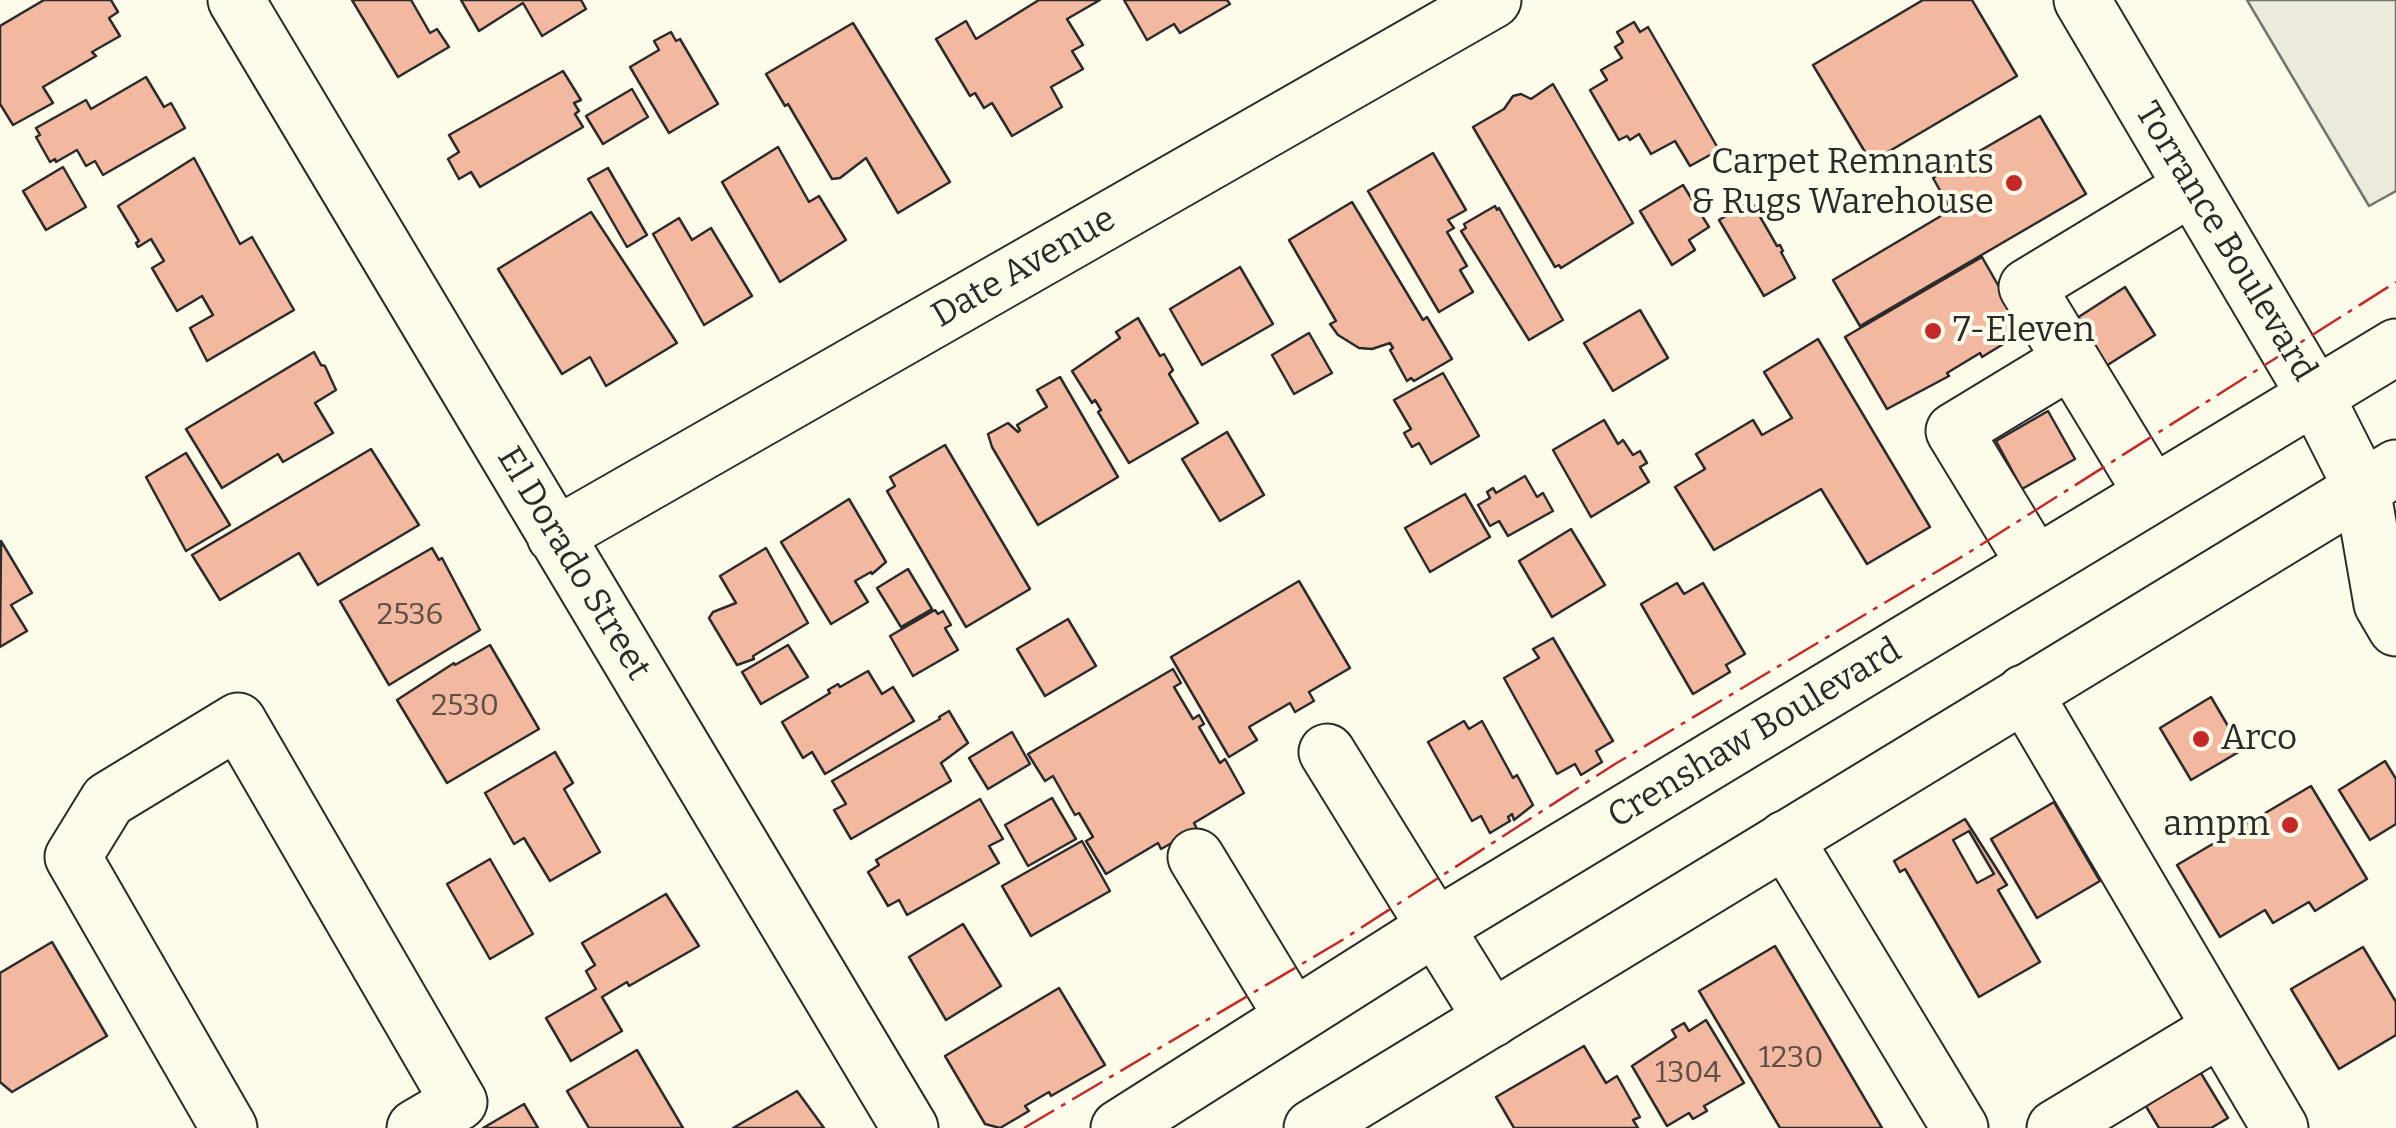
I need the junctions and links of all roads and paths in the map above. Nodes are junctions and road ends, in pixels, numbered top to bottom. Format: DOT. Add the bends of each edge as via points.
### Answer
graph roads {
  1 [pos="236,0"];
  2 [pos="1493,0"];
  3 [pos="2098,5"];
  4 [pos="2192,187"];
  5 [pos="2396,347"];
  6 [pos="2070,360"];
  7 [pos="2315,394"];
  8 [pos="2385,488"];
  9 [pos="2152,494"];
  10 [pos="555,536"];
  11 [pos="2035,564"];
  12 [pos="2396,628"];
  13 [pos="2024,693"];
  14 [pos="1327,752"];
  15 [pos="1785,838"];
  16 [pos="1196,857"];
  17 [pos="1436,927"];
  18 [pos="1294,1017"];
  19 [pos="1492,1019"];
  20 [pos="2221,1028"];
  21 [pos="229,1128"];
  22 [pos="415,1128"];
  23 [pos="910,1128"];
  24 [pos="1118,1128"];
  25 [pos="1312,1128"];
  26 [pos="1960,1128"];
  27 [pos="2055,1128"];
  28 [pos="2280,1128"];
  1 -- 10 [label="main road, El Dorado Street"];
  2 -- 10 [label="main road, Date Avenue"];
  3 -- 4 [label="main road, Torrance Boulevard"];
  4 -- 6 [label="main road" via="2026,287"];
  4 -- 7 [label="main road, Torrance Boulevard"];
  5 -- 7 [label="main road, Crenshaw Boulevard"];
  6 -- 9 [label="main road"];
  6 -- 11 [label="main road" via="1954,431"];
  7 -- 8 [label="main road, Torrance Boulevard"];
  7 -- 9 [label="main road, Crenshaw Boulevard"];
  8 -- 12 [label="main road, Torrance Boulevard" via="2382,604"];
  8 -- 13 [label="main road"];
  9 -- 11 [label="main road, Crenshaw Boulevard"];
  10 -- 23 [label="main road, El Dorado Street"];
  11 -- 17 [label="main road, Crenshaw Boulevard"];
  13 -- 15 [label="main road"];
  13 -- 20 [label="main road"];
  14 -- 17 [label="main road"];
  15 -- 19 [label="main road"];
  15 -- 26 [label="main road"];
  16 -- 18 [label="main road"];
  17 -- 18 [label="main road, Crenshaw Boulevard"];
  17 -- 19 [label="main road"];
  18 -- 24 [label="main road, Crenshaw Boulevard"];
  19 -- 25 [label="main road"];
  20 -- 27 [label="main road"];
  20 -- 28 [label="main road"];
  21 -- 22 [label="main road" via="73,856 108,800 238,721 459,1102"];
}
